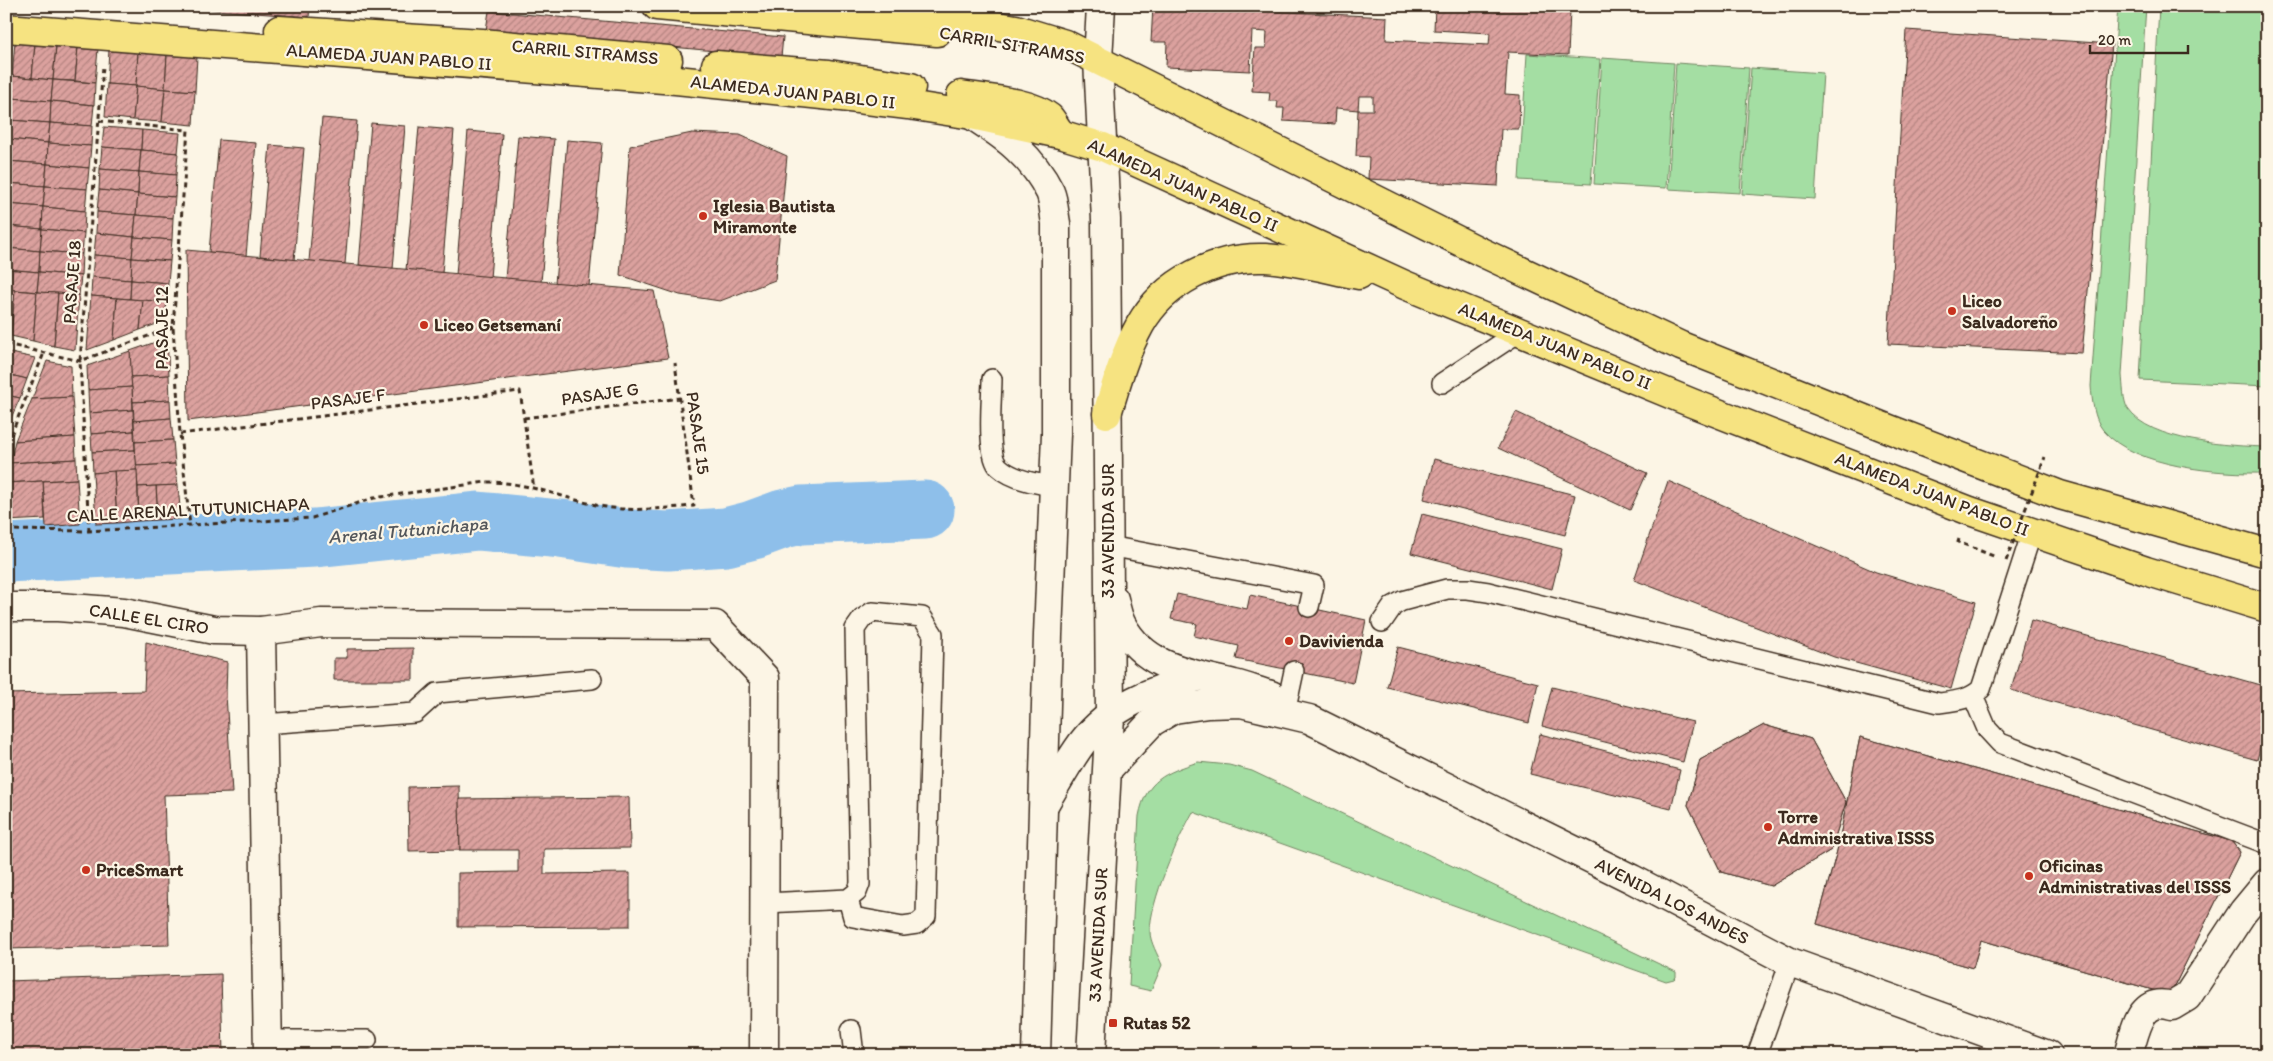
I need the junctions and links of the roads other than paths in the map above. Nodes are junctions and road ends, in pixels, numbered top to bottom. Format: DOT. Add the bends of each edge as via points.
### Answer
graph roads {
  1 [pos="658,6"];
  2 [pos="883,6"];
  3 [pos="1101,6"];
  4 [pos="6,11"];
  5 [pos="6,28"];
  6 [pos="1098,60"];
  7 [pos="972,115"];
  8 [pos="1060,134"];
  9 [pos="1103,147"];
  10 [pos="1404,285"];
  11 [pos="1518,332"];
  12 [pos="992,379"];
  13 [pos="1442,383"];
  14 [pos="1107,414"];
  15 [pos="1054,486"];
  16 [pos="2032,532"];
  17 [pos="1109,546"];
  18 [pos="2267,553"];
  19 [pos="1109,584"];
  20 [pos="6,607"];
  21 [pos="1309,607"];
  22 [pos="2267,608"];
  23 [pos="1382,622"];
  24 [pos="261,631"];
  25 [pos="1294,671"];
  26 [pos="1198,677"];
  27 [pos="592,679"];
  28 [pos="1973,696"];
  29 [pos="1288,699"];
  30 [pos="1110,716"];
  31 [pos="1309,719"];
  32 [pos="263,724"];
  33 [pos="1108,769"];
  34 [pos="1043,807"];
  35 [pos="2267,844"];
  36 [pos="2267,883"];
  37 [pos="848,899"];
  38 [pos="765,903"];
  39 [pos="1790,962"];
  40 [pos="851,1030"];
  41 [pos="367,1040"];
  42 [pos="268,1047"];
  43 [pos="764,1055"];
  44 [pos="854,1055"];
  45 [pos="1036,1055"];
  46 [pos="1091,1055"];
  47 [pos="1757,1055"];
  48 [pos="2048,1055"];
  49 [pos="2128,1055"];
  1 -- 6 [label="main road, CARRIL SITRAMSS" via="981,36"];
  2 -- 6 [label="main road" via="1016,29 1065,44"];
  3 -- 6 [label="street, 33 AVENIDA SUR"];
  4 -- 8 [label="main road, CARRIL SITRAMSS" via="472,42 829,74 1017,104 1038,110 1050,118"];
  5 -- 7 [label="main road, ALAMEDA JUAN PABLO II" via="676,80"];
  6 -- 9 [label="street, 33 AVENIDA SUR"];
  6 -- 18 [label="main road" via="1481,252 1681,346 2060,495"];
  7 -- 8 [label="main road, ALAMEDA JUAN PABLO II"];
  7 -- 15 [label="street" via="1008,138 1029,161 1051,194 1056,223"];
  8 -- 9 [label="main road, ALAMEDA JUAN PABLO II"];
  9 -- 10 [label="main road, ALAMEDA JUAN PABLO II"];
  9 -- 14 [label="street, 33 AVENIDA SUR"];
  10 -- 11 [label="main road, ALAMEDA JUAN PABLO II"];
  10 -- 14 [label="main road" via="1264,258 1204,269 1164,294 1140,324"];
  11 -- 13 [label="lane"];
  11 -- 16 [label="main road, ALAMEDA JUAN PABLO II" via="1692,403"];
  12 -- 15 [label="lane" via="993,457 999,467 1031,484"];
  14 -- 17 [label="street, 33 AVENIDA SUR"];
  15 -- 34 [label="street"];
  16 -- 22 [label="main road, ALAMEDA JUAN PABLO II"];
  16 -- 28 [label="lane" via="1980,689"];
  17 -- 19 [label="street, 33 AVENIDA SUR"];
  17 -- 21 [label="lane" via="1314,585"];
  19 -- 26 [label="street, AVENIDA LOS ANDES" via="1122,625 1145,653 1164,665"];
  19 -- 30 [label="street, 33 AVENIDA SUR"];
  20 -- 24 [label="street, CALLE EL CIRO" via="124,612 214,630"];
  23 -- 28 [label="lane" via="1393,606 1402,602 1447,589 1468,589 1939,703"];
  24 -- 32 [label="street"];
  24 -- 38 [label="street, CALLE EL CIRO" via="321,623 715,625 765,678"];
  25 -- 29 [label="lane"];
  26 -- 29 [label="street, AVENIDA LOS ANDES"];
  26 -- 30 [label="street" via="1139,698"];
  27 -- 32 [label="lane" via="438,693 415,713"];
  28 -- 35 [label="lane" via="1986,728 2000,743"];
  29 -- 31 [label="street, AVENIDA LOS ANDES"];
  30 -- 33 [label="street, 33 AVENIDA SUR"];
  30 -- 34 [label="street" via="1083,742"];
  31 -- 33 [label="street, AVENIDA LOS ANDES" via="1241,703 1174,709 1152,722"];
  31 -- 39 [label="street, AVENIDA LOS ANDES" via="1632,879"];
  32 -- 42 [label="street"];
  33 -- 46 [label="street, 33 AVENIDA SUR"];
  34 -- 45 [label="street"];
  36 -- 49 [label="street" via="2243,912 2187,997 2172,1006 2162,1003 2151,1005 2144,1012"];
  37 -- 37 [label="lane" via="857,892 860,884 855,629 872,612 922,617 933,634 926,916 917,924 903,926 854,917"];
  37 -- 38 [label="lane"];
  38 -- 43 [label="street, CALLE EL CIRO"];
  39 -- 47 [label="lane"];
  39 -- 48 [label="street, AVENIDA LOS ANDES"];
  40 -- 44 [label="lane"];
  41 -- 42 [label="lane"];
}
